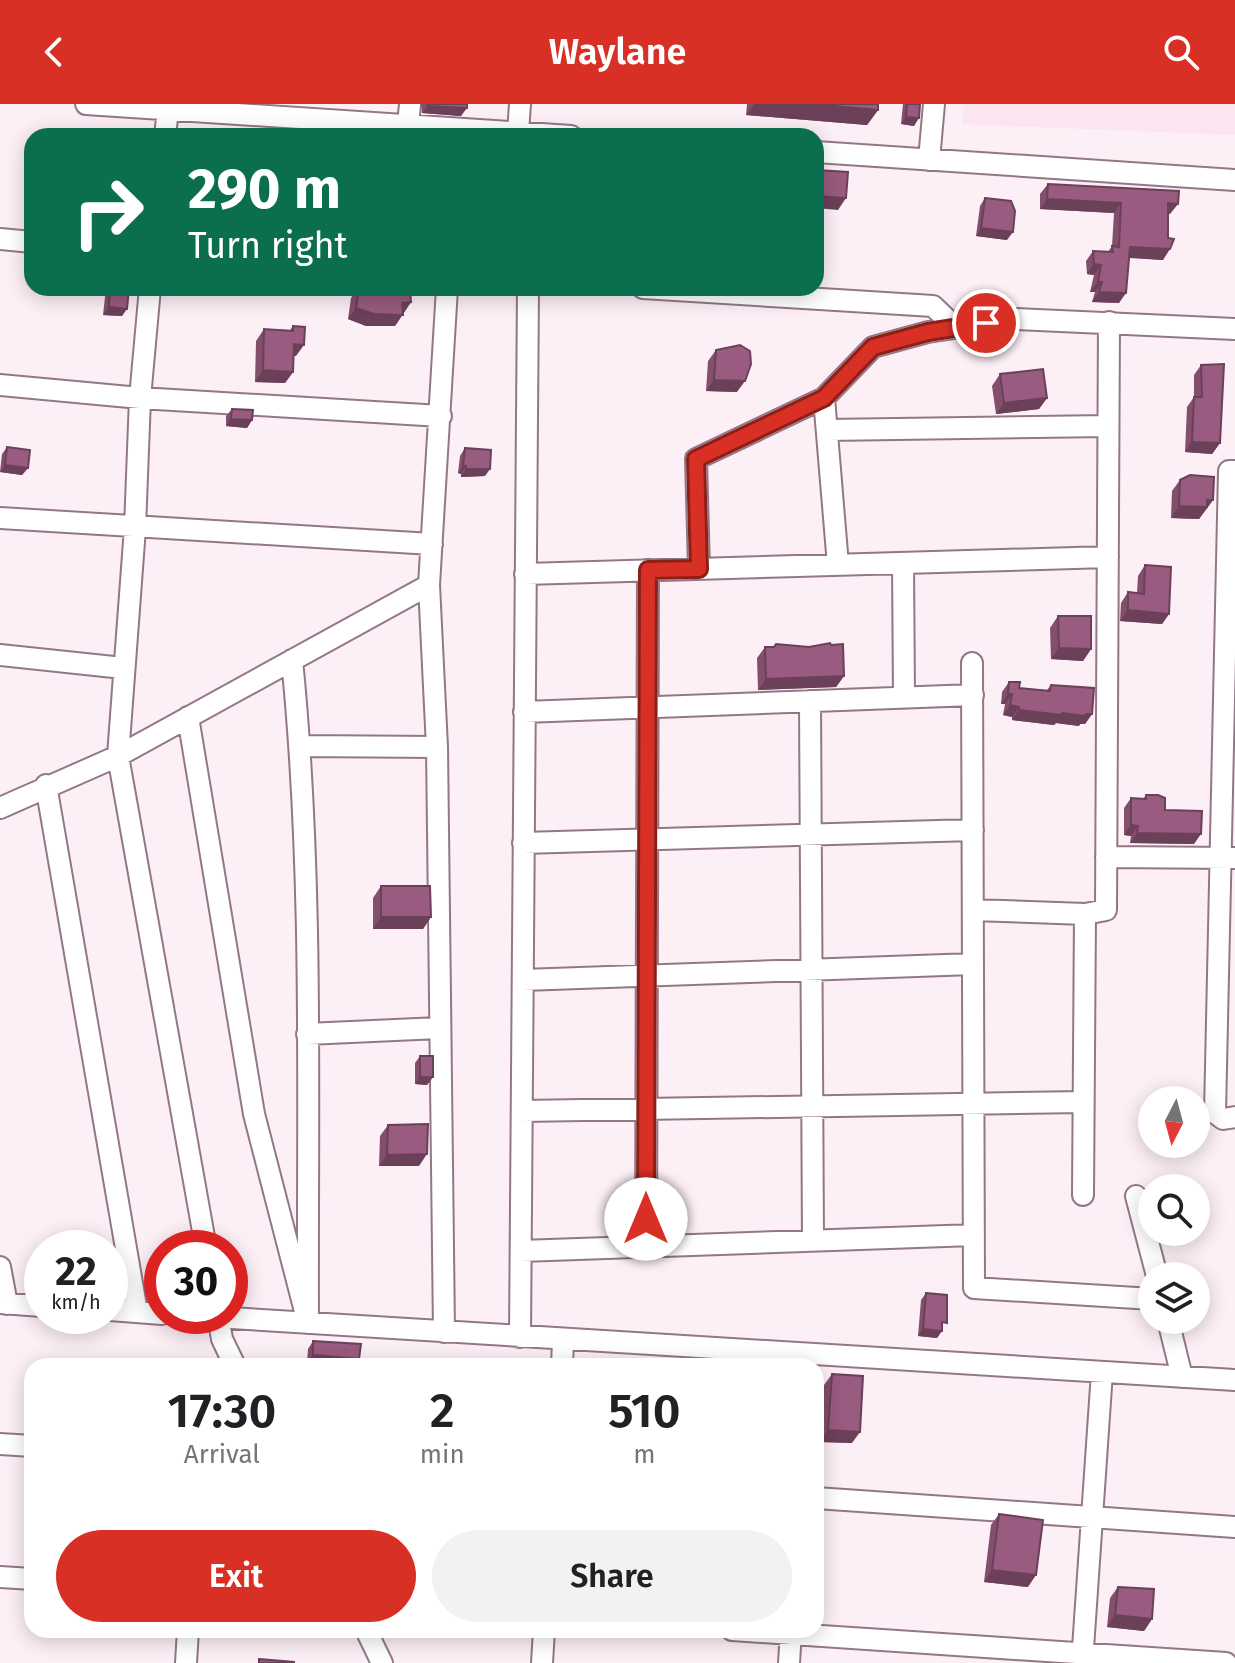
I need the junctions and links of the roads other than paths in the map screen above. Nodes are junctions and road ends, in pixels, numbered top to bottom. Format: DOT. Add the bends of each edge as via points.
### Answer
graph roads {
  1 [pos="86,104"];
  2 [pos="410,104"];
  3 [pos="520,104"];
  4 [pos="934,104"];
  5 [pos="168,109"];
  6 [pos="299,111"];
  7 [pos="408,125"];
  8 [pos="166,128"];
  9 [pos="429,128"];
  10 [pos="528,128"];
  11 [pos="824,153"];
  12 [pos="929,160"];
  13 [pos="1235,180"];
  14 [pos="0,239"];
  15 [pos="24,241"];
  16 [pos="149,296"];
  17 [pos="447,296"];
  18 [pos="528,296"];
  19 [pos="772,296"];
  20 [pos="1109,322"];
  21 [pos="956,328"];
  22 [pos="1235,329"];
  23 [pos="0,385"];
  24 [pos="140,398"];
  25 [pos="824,398"];
  26 [pos="441,416"];
  27 [pos="1108,426"];
  28 [pos="827,430"];
  29 [pos="1235,471"];
  30 [pos="0,518"];
  31 [pos="135,528"];
  32 [pos="432,544"];
  33 [pos="1108,557"];
  34 [pos="903,563"];
  35 [pos="838,565"];
  36 [pos="699,569"];
  37 [pos="648,570"];
  38 [pos="525,574"];
  39 [pos="429,585"];
  40 [pos="0,655"];
  41 [pos="292,660"];
  42 [pos="972,663"];
  43 [pos="123,668"];
  44 [pos="973,695"];
  45 [pos="904,698"];
  46 [pos="810,701"];
  47 [pos="648,707"];
  48 [pos="524,712"];
  49 [pos="188,717"];
  50 [pos="301,746"];
  51 [pos="437,747"];
  52 [pos="118,756"];
  53 [pos="46,785"];
  54 [pos="0,808"];
  55 [pos="973,830"];
  56 [pos="810,834"];
  57 [pos="647,839"];
  58 [pos="523,843"];
  59 [pos="1106,857"];
  60 [pos="1228,858"];
  61 [pos="973,910"];
  62 [pos="1085,914"];
  63 [pos="973,964"];
  64 [pos="811,970"];
  65 [pos="647,975"];
  66 [pos="523,980"];
  67 [pos="439,1028"];
  68 [pos="307,1034"];
  69 [pos="1083,1102"];
  70 [pos="974,1103"];
  71 [pos="812,1106"];
  72 [pos="646,1109"];
  73 [pos="522,1111"];
  74 [pos="1235,1117"];
  75 [pos="1083,1195"];
  76 [pos="1136,1196"];
  77 [pos="203,1230"];
  78 [pos="974,1235"];
  79 [pos="813,1240"];
  80 [pos="646,1247"];
  81 [pos="521,1251"];
  82 [pos="1153,1262"];
  83 [pos="0,1267"];
  84 [pos="1138,1298"];
  85 [pos="3,1303"];
  86 [pos="24,1305"];
  87 [pos="128,1311"];
  88 [pos="137,1312"];
  89 [pos="144,1313"];
  90 [pos="248,1319"];
  91 [pos="308,1323"];
  92 [pos="444,1332"];
  93 [pos="220,1334"];
  94 [pos="1171,1334"];
  95 [pos="520,1337"];
  96 [pos="563,1340"];
  97 [pos="231,1358"];
  98 [pos="562,1358"];
  99 [pos="783,1358"];
  100 [pos="824,1361"];
  101 [pos="1102,1372"];
  102 [pos="1182,1377"];
  103 [pos="1235,1380"];
  104 [pos="0,1444"];
  105 [pos="24,1446"];
  106 [pos="824,1498"];
  107 [pos="1092,1515"];
  108 [pos="1235,1527"];
  109 [pos="0,1577"];
  110 [pos="24,1578"];
  111 [pos="824,1635"];
  112 [pos="188,1638"];
  113 [pos="370,1638"];
  114 [pos="544,1638"];
  115 [pos="791,1638"];
  116 [pos="1083,1658"];
  117 [pos="186,1663"];
  118 [pos="382,1663"];
  119 [pos="542,1663"];
  120 [pos="789,1663"];
  121 [pos="1226,1663"];
  1 -- 5 [label="street"];
  2 -- 7 [label="street"];
  3 -- 10 [label="street"];
  4 -- 12 [label="street"];
  5 -- 6 [label="street"];
  5 -- 8 [label="street"];
  6 -- 7 [label="street"];
  7 -- 9 [label="street"];
  11 -- 12 [label="street"];
  12 -- 13 [label="street"];
  14 -- 15 [label="street"];
  16 -- 24 [label="street"];
  17 -- 26 [label="street"];
  18 -- 38 [label="street"];
  19 -- 21 [label="street" via="933,306"];
  20 -- 21 [label="street" via="1015,319"];
  20 -- 22 [label="street"];
  20 -- 27 [label="street"];
  21 -- 25 [label="street" via="873,347"];
  23 -- 24 [label="street"];
  24 -- 26 [label="street"];
  24 -- 31 [label="street"];
  25 -- 28 [label="street"];
  25 -- 36 [label="street" via="696,459"];
  26 -- 32 [label="street"];
  27 -- 28 [label="street"];
  27 -- 33 [label="street"];
  28 -- 35 [label="street"];
  29 -- 60 [label="street" via="1229,471"];
  30 -- 31 [label="street"];
  31 -- 32 [label="street"];
  31 -- 43 [label="street"];
  32 -- 39 [label="street"];
  33 -- 34 [label="street"];
  33 -- 59 [label="street"];
  34 -- 35 [label="street"];
  34 -- 45 [label="street"];
  35 -- 36 [label="street"];
  36 -- 37 [label="street"];
  37 -- 38 [label="street"];
  37 -- 47 [label="street"];
  38 -- 48 [label="street"];
  39 -- 41 [label="street"];
  39 -- 51 [label="street"];
  40 -- 43 [label="street"];
  41 -- 49 [label="street"];
  41 -- 50 [label="street"];
  42 -- 44 [label="street"];
  43 -- 52 [label="street"];
  44 -- 45 [label="street"];
  44 -- 55 [label="street"];
  45 -- 46 [label="street"];
  46 -- 47 [label="street"];
  46 -- 56 [label="street"];
  47 -- 48 [label="street"];
  47 -- 57 [label="street"];
  48 -- 58 [label="street"];
  49 -- 52 [label="street"];
  49 -- 91 [label="street" via="254,1114"];
  50 -- 51 [label="street"];
  50 -- 68 [label="street"];
  51 -- 67 [label="street"];
  52 -- 53 [label="street"];
  52 -- 77 [label="street"];
  53 -- 54 [label="street"];
  53 -- 88 [label="street"];
  55 -- 56 [label="street"];
  55 -- 61 [label="street"];
  56 -- 57 [label="street"];
  56 -- 64 [label="street"];
  57 -- 58 [label="street"];
  57 -- 65 [label="street"];
  58 -- 66 [label="street"];
  59 -- 60 [label="street"];
  59 -- 62 [label="street" via="1106,910"];
  60 -- 74 [label="street" via="1215,1113 1223,1119"];
  61 -- 62 [label="street"];
  61 -- 63 [label="street"];
  62 -- 69 [label="street"];
  63 -- 64 [label="street"];
  63 -- 70 [label="street"];
  64 -- 65 [label="street"];
  64 -- 71 [label="street"];
  65 -- 66 [label="street"];
  65 -- 72 [label="street"];
  66 -- 73 [label="street"];
  67 -- 68 [label="street"];
  67 -- 92 [label="street"];
  68 -- 91 [label="street"];
  69 -- 70 [label="street"];
  69 -- 75 [label="street"];
  70 -- 71 [label="street"];
  70 -- 78 [label="street"];
  71 -- 72 [label="street"];
  71 -- 79 [label="street"];
  72 -- 73 [label="street"];
  72 -- 80 [label="street"];
  73 -- 81 [label="street"];
  76 -- 82 [label="street"];
  78 -- 79 [label="street"];
  78 -- 84 [label="street" via="974,1288"];
  79 -- 80 [label="street"];
  80 -- 81 [label="street"];
  81 -- 95 [label="street"];
  83 -- 85 [label="street"];
  85 -- 86 [label="street"];
  87 -- 88 [label="street"];
  88 -- 89 [label="street"];
  90 -- 91 [label="street"];
  91 -- 92 [label="street"];
  92 -- 95 [label="street"];
  93 -- 97 [label="street"];
  94 -- 102 [label="street"];
  95 -- 96 [label="street"];
  96 -- 98 [label="street"];
  96 -- 99 [label="street"];
  100 -- 101 [label="street"];
  101 -- 102 [label="street"];
  101 -- 107 [label="street"];
  102 -- 103 [label="street"];
  104 -- 105 [label="street"];
  106 -- 107 [label="street"];
  107 -- 108 [label="street"];
  107 -- 116 [label="street"];
  109 -- 110 [label="street"];
  111 -- 116 [label="street"];
  112 -- 117 [label="street"];
  113 -- 118 [label="street"];
  114 -- 119 [label="street"];
  115 -- 120 [label="street"];
  116 -- 121 [label="street"];
}
